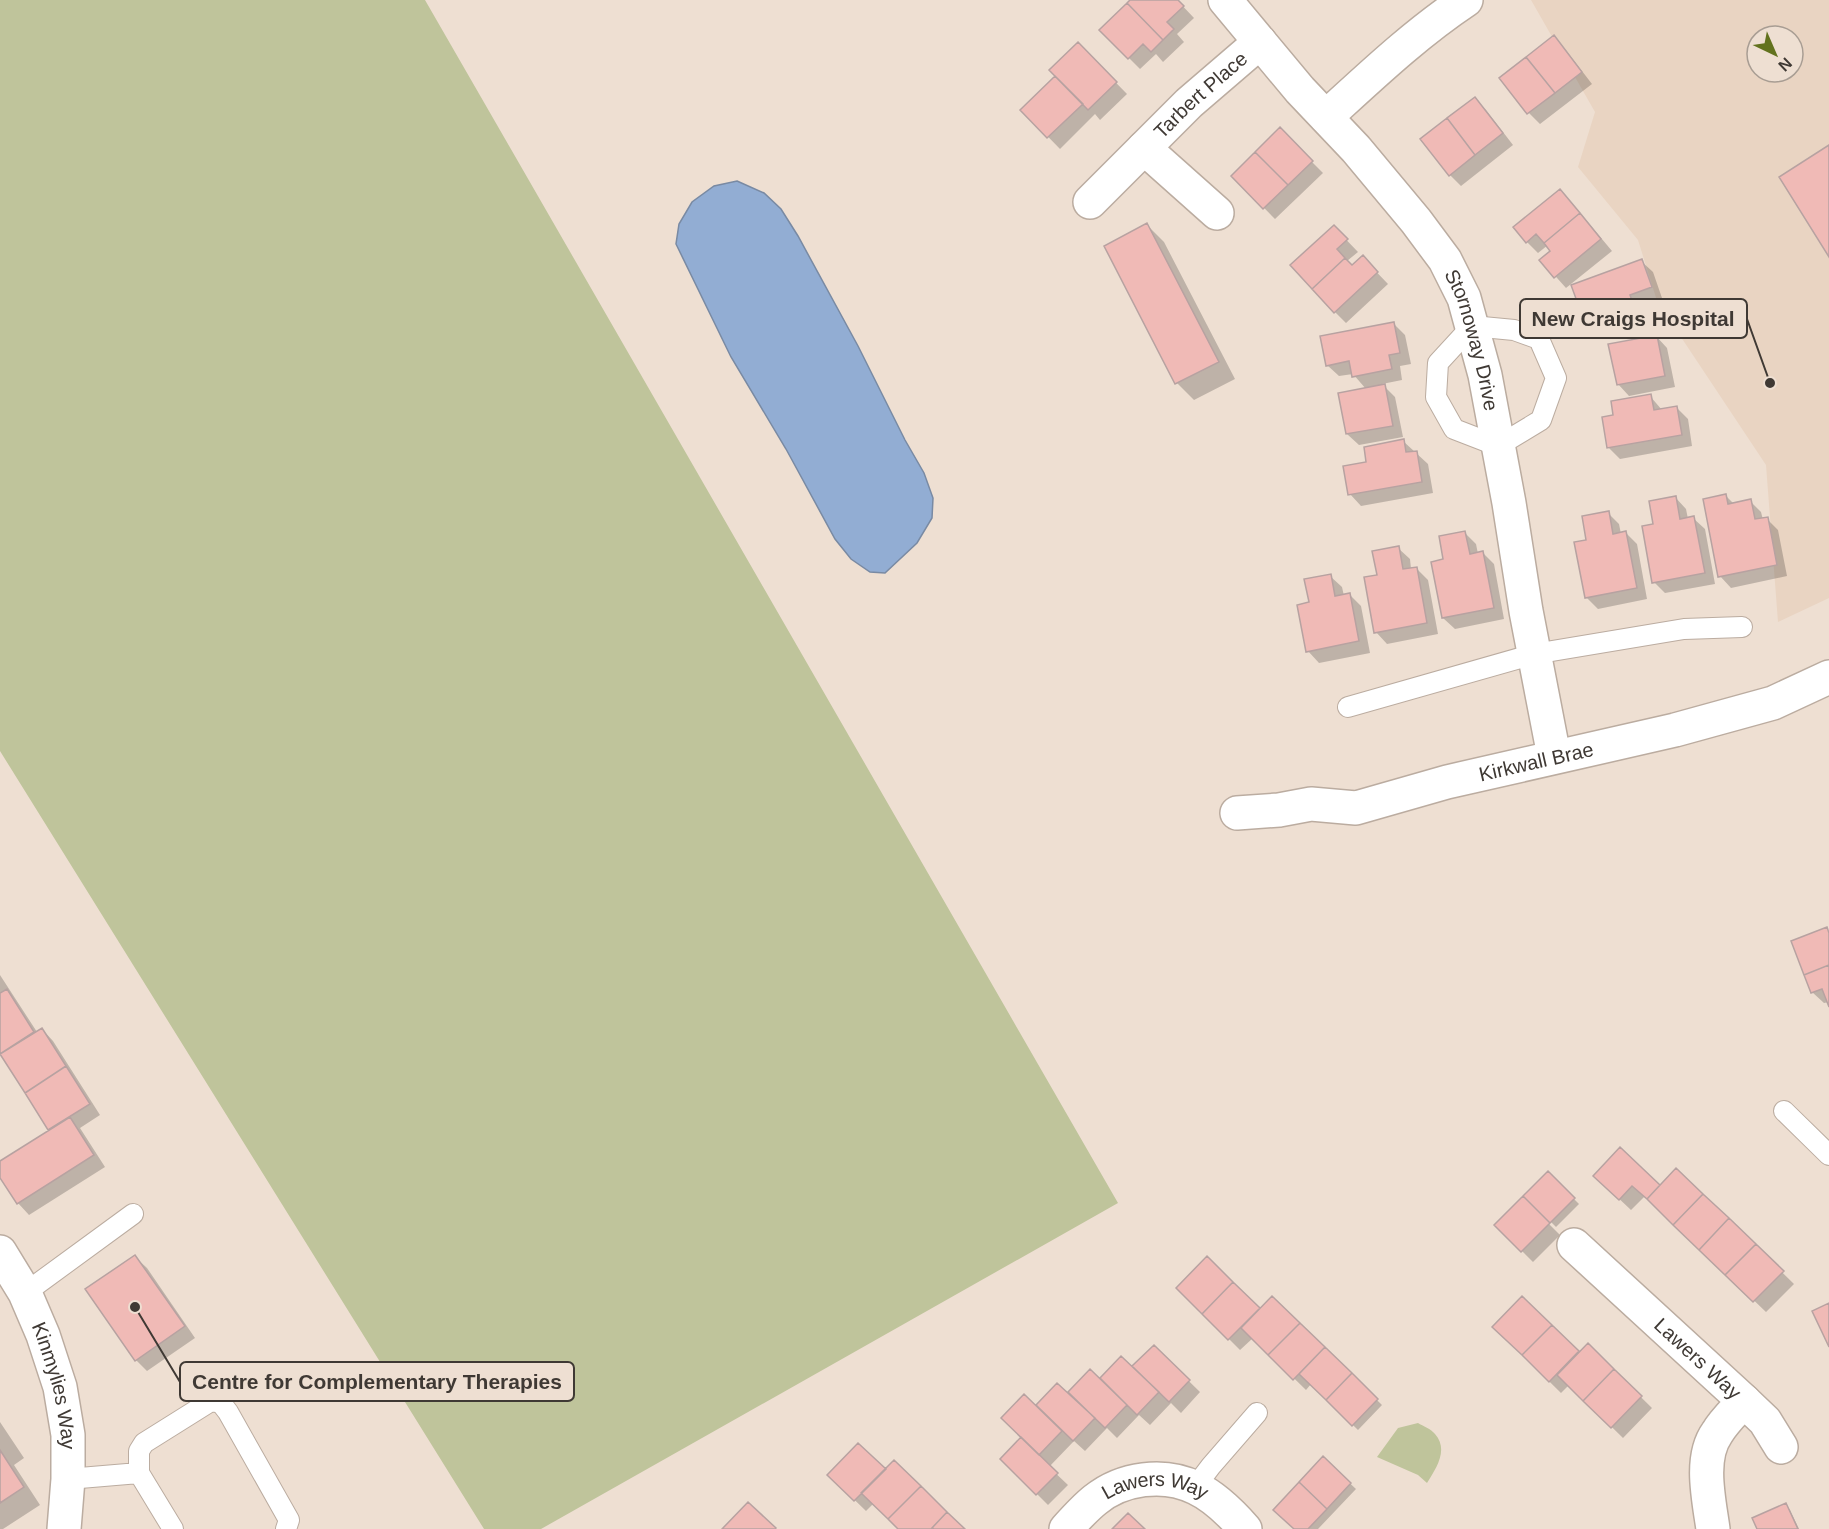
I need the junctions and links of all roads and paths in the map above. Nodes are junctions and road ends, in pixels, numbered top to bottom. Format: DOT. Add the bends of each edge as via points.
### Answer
graph roads {
  1 [pos="1225,0"];
  2 [pos="1466,0"];
  3 [pos="1428,10"];
  4 [pos="1260,42"];
  5 [pos="1326,117"];
  6 [pos="1144,148"];
  7 [pos="1090,202"];
  8 [pos="1217,213"];
  9 [pos="1472,326"];
  10 [pos="1498,446"];
  11 [pos="1742,627"];
  12 [pos="1534,654"];
  13 [pos="1829,677"];
  14 [pos="1348,706"];
  15 [pos="1554,756"];
  16 [pos="1237,813"];
  17 [pos="1784,1111"];
  18 [pos="1829,1155"];
  19 [pos="133,1214"];
  20 [pos="1574,1245"];
  21 [pos="0,1252"];
  22 [pos="25,1293"];
  23 [pos="1744,1401"];
  24 [pos="1257,1413"];
  25 [pos="1781,1446"];
  26 [pos="139,1473"];
  27 [pos="68,1479"];
  28 [pos="1195,1487"];
  29 [pos="64,1529"];
  30 [pos="173,1529"];
  31 [pos="286,1529"];
  32 [pos="1066,1529"];
  33 [pos="1245,1529"];
  34 [pos="1713,1529"];
  1 -- 4 [label="street, Stornoway Drive"];
  2 -- 3 [label="street"];
  3 -- 5 [label="street" via="1388,60"];
  4 -- 5 [label="street, Stornoway Drive"];
  4 -- 6 [label="street, Tarbert Place"];
  5 -- 9 [label="street, Stornoway Drive" via="1445,260 1464,298"];
  6 -- 7 [label="street, Tarbert Place"];
  6 -- 8 [label="street, Tarbert Place"];
  9 -- 10 [label="street, Stornoway Drive"];
  9 -- 10 [label="lane" via="1438,363 1437,397 1454,429"];
  9 -- 10 [label="lane" via="1514,330 1539,339 1556,378 1541,420"];
  10 -- 12 [label="street, Stornoway Drive"];
  11 -- 12 [label="lane" via="1684,629"];
  12 -- 14 [label="lane"];
  12 -- 15 [label="street, Stornoway Drive"];
  13 -- 15 [label="street, Kirkwall Brae" via="1773,703 1675,730"];
  15 -- 16 [label="street, Kirkwall Brae" via="1356,808 1311,804"];
  17 -- 18 [label="lane"];
  19 -- 22 [label="lane"];
  20 -- 23 [label="street, Lawers Way"];
  21 -- 22 [label="street, Kinmylies Way"];
  22 -- 27 [label="street, Kinmylies Way" via="60,1387 68,1435"];
  23 -- 25 [label="street" via="1765,1421"];
  23 -- 34 [label="street, Lawers Way" via="1715,1434 1707,1458"];
  24 -- 28 [label="lane"];
  26 -- 27 [label="lane"];
  26 -- 30 [label="lane"];
  26 -- 31 [label="lane" via="139,1451 144,1443 211,1401 221,1403 289,1520"];
  27 -- 29 [label="street, Kinmylies Way"];
  28 -- 32 [label="street, Lawers Way" via="1163,1479 1133,1481 1096,1499"];
  28 -- 33 [label="street, Lawers Way" via="1219,1503"];
}
